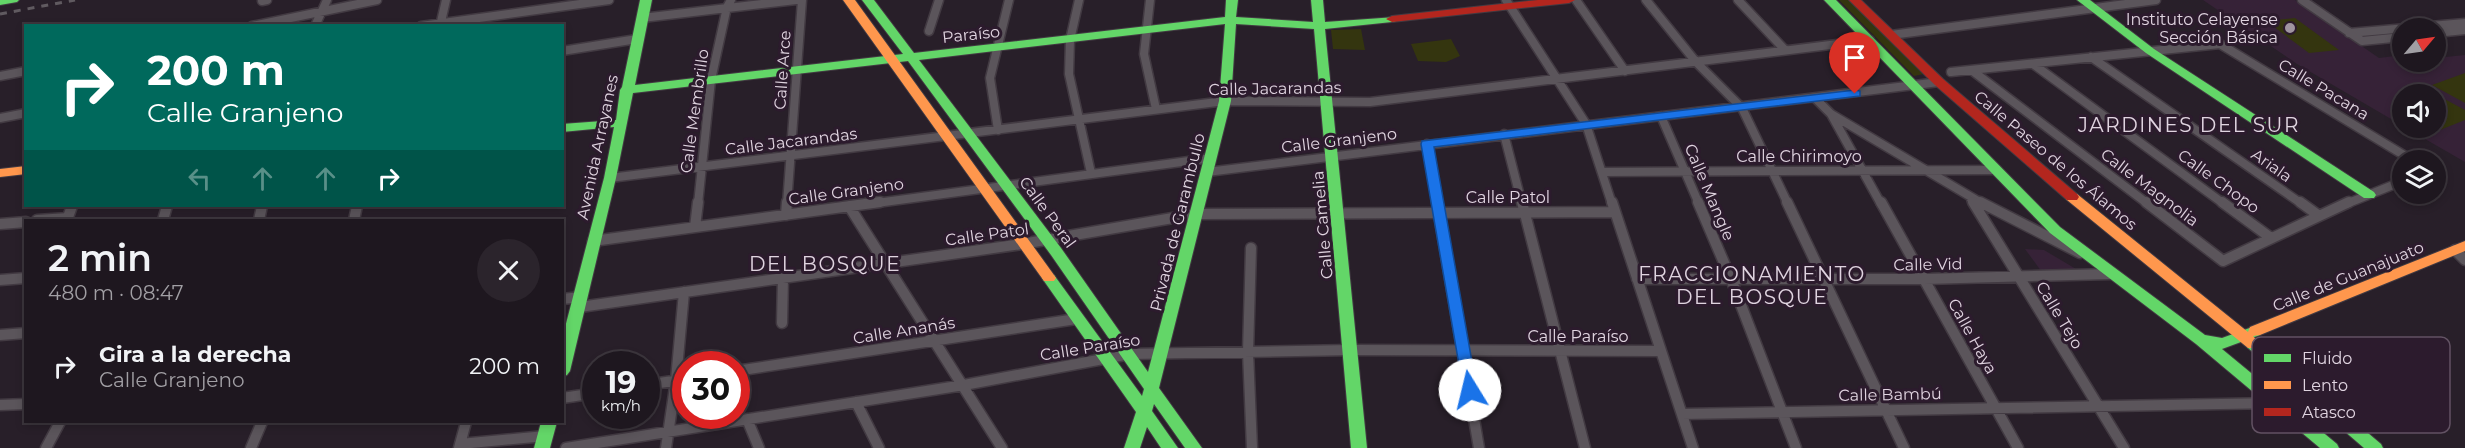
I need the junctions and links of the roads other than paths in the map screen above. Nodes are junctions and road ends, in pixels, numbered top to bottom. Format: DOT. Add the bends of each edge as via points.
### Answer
graph roads {
  1 [pos="13,0"];
  2 [pos="327,0"];
  3 [pos="377,0"];
  4 [pos="446,0"];
  5 [pos="609,0"];
  6 [pos="646,0"];
  7 [pos="796,0"];
  8 [pos="802,0"];
  9 [pos="849,0"];
  10 [pos="868,0"];
  11 [pos="939,0"];
  12 [pos="1009,0"];
  13 [pos="1079,0"];
  14 [pos="1150,0"];
  15 [pos="1233,0"];
  16 [pos="1317,0"];
  17 [pos="1569,0"];
  18 [pos="1576,0"];
  19 [pos="1646,0"];
  20 [pos="1738,0"];
  21 [pos="1830,0"];
  22 [pos="1855,0"];
  23 [pos="2156,0"];
  24 [pos="2302,0"];
  25 [pos="0,2"];
  26 [pos="564,3"];
  27 [pos="1508,3"];
  28 [pos="729,4"];
  29 [pos="2088,4"];
  30 [pos="320,13"];
  31 [pos="642,18"];
  32 [pos="1232,20"];
  33 [pos="2465,22"];
  34 [pos="441,23"];
  35 [pos="262,24"];
  36 [pos="316,24"];
  37 [pos="2446,24"];
  38 [pos="1320,27"];
  39 [pos="2392,29"];
  40 [pos="2465,30"];
  41 [pos="929,31"];
  42 [pos="1146,31"];
  43 [pos="2446,32"];
  44 [pos="2349,33"];
  45 [pos="1891,34"];
  46 [pos="2392,38"];
  47 [pos="638,39"];
  48 [pos="1070,40"];
  49 [pos="1870,40"];
  50 [pos="997,48"];
  51 [pos="1785,50"];
  52 [pos="564,51"];
  53 [pos="2150,51"];
  54 [pos="912,57"];
  55 [pos="2091,57"];
  56 [pos="890,60"];
  57 [pos="1696,62"];
  58 [pos="2033,64"];
  59 [pos="797,70"];
  60 [pos="24,71"];
  61 [pos="1625,71"];
  62 [pos="1951,72"];
  63 [pos="1974,72"];
  64 [pos="0,76"];
  65 [pos="1558,79"];
  66 [pos="711,80"];
  67 [pos="1939,82"];
  68 [pos="1914,86"];
  69 [pos="626,90"];
  70 [pos="1816,99"];
  71 [pos="1225,101"];
  72 [pos="1327,102"];
  73 [pos="1742,108"];
  74 [pos="1156,109"];
  75 [pos="24,113"];
  76 [pos="1831,114"];
  77 [pos="1661,116"];
  78 [pos="0,118"];
  79 [pos="1080,118"];
  80 [pos="620,123"];
  81 [pos="1586,124"];
  82 [pos="564,128"];
  83 [pos="998,130"];
  84 [pos="969,134"];
  85 [pos="1504,134"];
  86 [pos="946,137"];
  87 [pos="1427,144"];
  88 [pos="2395,150"];
  89 [pos="1332,155"];
  90 [pos="792,156"];
  91 [pos="1211,158"];
  92 [pos="701,167"];
  93 [pos="24,170"];
  94 [pos="1772,170"];
  95 [pos="1861,170"];
  96 [pos="1996,170"];
  97 [pos="1684,171"];
  98 [pos="1207,172"];
  99 [pos="1602,172"];
  100 [pos="1928,172"];
  101 [pos="0,173"];
  102 [pos="1091,173"];
  103 [pos="610,178"];
  104 [pos="1007,184"];
  105 [pos="2392,186"];
  106 [pos="982,188"];
  107 [pos="2369,195"];
  108 [pos="1969,197"];
  109 [pos="849,206"];
  110 [pos="1338,212"];
  111 [pos="1440,212"];
  112 [pos="1523,212"];
  113 [pos="1615,212"];
  114 [pos="1196,214"];
  115 [pos="786,215"];
  116 [pos="2318,215"];
  117 [pos="24,222"];
  118 [pos="0,224"];
  119 [pos="695,227"];
  120 [pos="2271,238"];
  121 [pos="1048,240"];
  122 [pos="593,241"];
  123 [pos="1022,244"];
  124 [pos="1251,248"];
  125 [pos="2462,252"];
  126 [pos="2091,259"];
  127 [pos="886,264"];
  128 [pos="2110,274"];
  129 [pos="2020,277"];
  130 [pos="24,278"];
  131 [pos="783,278"];
  132 [pos="1637,279"];
  133 [pos="1731,279"];
  134 [pos="1825,279"];
  135 [pos="1925,279"];
  136 [pos="0,280"];
  137 [pos="684,292"];
  138 [pos="564,299"];
  139 [pos="581,302"];
  140 [pos="1076,319"];
  141 [pos="782,323"];
  142 [pos="24,333"];
  143 [pos="0,335"];
  144 [pos="2243,336"];
  145 [pos="936,340"];
  146 [pos="2201,340"];
  147 [pos="2252,344"];
  148 [pos="1351,350"];
  149 [pos="682,351"];
  150 [pos="1248,351"];
  151 [pos="1463,351"];
  152 [pos="1561,351"];
  153 [pos="1661,351"];
  154 [pos="1161,352"];
  155 [pos="1130,354"];
  156 [pos="1105,358"];
  157 [pos="564,366"];
  158 [pos="750,369"];
  159 [pos="2252,383"];
  160 [pos="964,385"];
  161 [pos="1151,391"];
  162 [pos="582,395"];
  163 [pos="564,398"];
  164 [pos="856,402"];
  165 [pos="2252,403"];
  166 [pos="24,404"];
  167 [pos="0,405"];
  168 [pos="2098,406"];
  169 [pos="1996,408"];
  170 [pos="1886,409"];
  171 [pos="1781,411"];
  172 [pos="1143,413"];
  173 [pos="1682,414"];
  174 [pos="672,416"];
  175 [pos="750,419"];
  176 [pos="59,423"];
  177 [pos="262,423"];
  178 [pos="466,423"];
  179 [pos="549,423"];
  180 [pos="750,426"];
  181 [pos="686,429"];
  182 [pos="668,432"];
  183 [pos="2312,433"];
  184 [pos="2357,433"];
  185 [pos="543,442"];
  186 [pos="460,446"];
  187 [pos="46,448"];
  188 [pos="251,448"];
  189 [pos="566,448"];
  190 [pos="666,448"];
  191 [pos="759,448"];
  192 [pos="879,448"];
  193 [pos="1002,448"];
  194 [pos="1132,448"];
  195 [pos="1170,448"];
  196 [pos="1194,448"];
  197 [pos="1252,448"];
  198 [pos="1359,448"];
  199 [pos="1479,448"];
  200 [pos="1585,448"];
  201 [pos="1693,448"];
  202 [pos="1796,448"];
  203 [pos="1904,448"];
  204 [pos="2018,448"];
  205 [pos="2124,448"];
  206 [pos="2331,448"];
  207 [pos="2375,448"];
  1 -- 25 [label="main road"];
  2 -- 30 [label="street"];
  3 -- 30 [label="street"];
  4 -- 34 [label="street"];
  5 -- 26 [label="street"];
  6 -- 31 [label="main road, Avenida Arrayanes"];
  7 -- 28 [label="street"];
  8 -- 59 [label="street, Calle Arce"];
  9 -- 56 [label="main road"];
  10 -- 54 [label="main road, Calle Peral"];
  11 -- 41 [label="street"];
  12 -- 50 [label="street"];
  13 -- 48 [label="street"];
  14 -- 42 [label="street"];
  15 -- 32 [label="main road, Privada de Garambullo"];
  16 -- 38 [label="main road, Calle Camelia"];
  17 -- 27 [label="main road, Paraíso"];
  18 -- 61 [label="street"];
  19 -- 57 [label="street"];
  20 -- 51 [label="street"];
  21 -- 49 [label="main road"];
  22 -- 45 [label="main road, Calle Paseo de los Álamos"];
  23 -- 29 [label="street"];
  24 -- 44 [label="street"];
  26 -- 34 [label="street"];
  27 -- 38 [label="main road, Paraíso"];
  27 -- 65 [label="street"];
  28 -- 31 [label="street"];
  28 -- 66 [label="street, Calle Membrillo"];
  29 -- 45 [label="street"];
  29 -- 53 [label="main road"];
  30 -- 35 [label="street"];
  30 -- 36 [label="street"];
  31 -- 47 [label="main road, Avenida Arrayanes"];
  32 -- 38 [label="main road, Paraíso"];
  32 -- 42 [label="main road, Paraíso"];
  32 -- 71 [label="main road, Privada de Garambullo"];
  33 -- 37 [label="street"];
  38 -- 72 [label="main road, Calle Camelia"];
  39 -- 44 [label="street"];
  40 -- 43 [label="street"];
  42 -- 48 [label="main road, Paraíso"];
  42 -- 74 [label="street" via="1144,54"];
  44 -- 46 [label="street" via="2362,41"];
  45 -- 67 [label="main road, Calle Paseo de los Álamos"];
  47 -- 52 [label="street"];
  47 -- 69 [label="main road, Avenida Arrayanes"];
  48 -- 50 [label="main road, Paraíso"];
  48 -- 79 [label="street" via="1069,74"];
  49 -- 51 [label="street, Calle Jacarandas"];
  49 -- 68 [label="main road"];
  50 -- 54 [label="main road, Paraíso"];
  50 -- 83 [label="street" via="990,78"];
  51 -- 57 [label="street, Calle Jacarandas"];
  53 -- 55 [label="street"];
  53 -- 88 [label="street, Calle Pacana" via="2220,44"];
  53 -- 107 [label="main road"];
  54 -- 56 [label="main road, Paraíso"];
  54 -- 84 [label="main road, Calle Peral"];
  55 -- 58 [label="street"];
  55 -- 116 [label="street, Ariala"];
  56 -- 59 [label="main road, Paraíso"];
  56 -- 86 [label="main road"];
  57 -- 61 [label="street, Calle Jacarandas"];
  57 -- 73 [label="street"];
  58 -- 63 [label="street"];
  58 -- 120 [label="street, Calle Chopo"];
  59 -- 66 [label="main road, Paraíso"];
  59 -- 90 [label="street, Calle Arce"];
  60 -- 64 [label="street"];
  61 -- 65 [label="street, Calle Jacarandas"];
  62 -- 63 [label="street"];
  63 -- 120 [label="street, Calle Magnolia" via="2223,261"];
  65 -- 72 [label="street, Calle Jacarandas" via="1370,102"];
  65 -- 81 [label="street"];
  66 -- 69 [label="main road, Paraíso"];
  66 -- 92 [label="street, Calle Membrillo"];
  67 -- 68 [label="street, Calle Granjeno"];
  67 -- 144 [label="main road, Calle Paseo de los Álamos" via="2025,159"];
  68 -- 70 [label="street, Calle Granjeno"];
  68 -- 96 [label="main road"];
  69 -- 80 [label="main road, Avenida Arrayanes"];
  70 -- 73 [label="street, Calle Granjeno"];
  70 -- 76 [label="street, Calle Tejo"];
  71 -- 72 [label="street, Calle Jacarandas"];
  71 -- 74 [label="street, Calle Jacarandas"];
  71 -- 91 [label="main road, Privada de Garambullo"];
  72 -- 89 [label="main road, Calle Camelia"];
  73 -- 77 [label="street, Calle Granjeno"];
  73 -- 94 [label="street"];
  74 -- 79 [label="street, Calle Jacarandas"];
  75 -- 78 [label="street"];
  76 -- 95 [label="street, Calle Haya"];
  76 -- 100 [label="street, Calle Tejo"];
  77 -- 81 [label="street, Calle Granjeno"];
  77 -- 97 [label="street, Calle Mangle"];
  79 -- 83 [label="street, Calle Jacarandas"];
  79 -- 102 [label="street"];
  80 -- 82 [label="main road"];
  80 -- 103 [label="main road, Avenida Arrayanes"];
  81 -- 85 [label="street, Calle Granjeno"];
  81 -- 99 [label="street"];
  83 -- 84 [label="street, Calle Jacarandas"];
  84 -- 86 [label="street, Calle Jacarandas"];
  84 -- 104 [label="main road, Calle Peral"];
  85 -- 87 [label="street, Calle Granjeno"];
  85 -- 112 [label="street"];
  86 -- 90 [label="street, Calle Jacarandas"];
  86 -- 106 [label="main road"];
  87 -- 89 [label="street, Calle Granjeno"];
  87 -- 111 [label="street"];
  89 -- 98 [label="street, Calle Granjeno"];
  89 -- 110 [label="main road, Calle Camelia"];
  90 -- 92 [label="street, Calle Jacarandas"];
  90 -- 115 [label="street, Calle Arce"];
  91 -- 98 [label="main road, Privada de Garambullo"];
  91 -- 102 [label="street, Calle Granjeno"];
  92 -- 103 [label="street, Calle Jacarandas"];
  92 -- 119 [label="street, Calle Membrillo"];
  93 -- 101 [label="main road"];
  94 -- 95 [label="street, Calle Chirimoyo"];
  94 -- 97 [label="street, Calle Chirimoyo"];
  94 -- 134 [label="street"];
  95 -- 100 [label="street, Calle Chirimoyo"];
  95 -- 135 [label="street, Calle Haya"];
  96 -- 100 [label="street, Calle Chirimoyo"];
  96 -- 126 [label="main road" via="2055,230"];
  97 -- 99 [label="street, Calle Chirimoyo"];
  97 -- 133 [label="street, Calle Mangle"];
  98 -- 114 [label="main road, Privada de Garambullo"];
  99 -- 113 [label="street"];
  100 -- 108 [label="street, Calle Tejo"];
  102 -- 104 [label="street, Calle Granjeno"];
  103 -- 122 [label="main road, Avenida Arrayanes"];
  104 -- 106 [label="street, Calle Granjeno"];
  104 -- 121 [label="main road, Calle Peral"];
  105 -- 107 [label="street"];
  106 -- 109 [label="street, Calle Granjeno"];
  106 -- 123 [label="main road"];
  107 -- 116 [label="street"];
  108 -- 126 [label="street, Calle Tejo"];
  108 -- 129 [label="street, Calle Tejo"];
  109 -- 115 [label="street, Calle Granjeno"];
  109 -- 127 [label="street"];
  110 -- 111 [label="street, Calle Patol"];
  110 -- 114 [label="street, Calle Patol"];
  110 -- 148 [label="main road, Calle Camelia"];
  111 -- 112 [label="street, Calle Patol"];
  111 -- 151 [label="street"];
  112 -- 113 [label="street, Calle Patol"];
  112 -- 152 [label="street"];
  113 -- 132 [label="street"];
  114 -- 121 [label="street, Calle Patol"];
  114 -- 154 [label="main road, Privada de Garambullo"];
  115 -- 119 [label="street, Calle Granjeno"];
  116 -- 120 [label="street"];
  117 -- 118 [label="street"];
  119 -- 122 [label="street, Calle Granjeno"];
  121 -- 123 [label="street, Calle Patol"];
  121 -- 155 [label="main road, Calle Peral"];
  122 -- 139 [label="main road, Avenida Arrayanes"];
  123 -- 127 [label="street, Calle Patol"];
  123 -- 140 [label="main road"];
  124 -- 150 [label="street"];
  125 -- 144 [label="main road, Calle de Guanajuato"];
  126 -- 128 [label="main road"];
  127 -- 131 [label="street, Calle Patol"];
  127 -- 145 [label="street"];
  128 -- 129 [label="street, Calle Vid"];
  128 -- 146 [label="main road"];
  129 -- 135 [label="street, Calle Vid"];
  129 -- 168 [label="street, Calle Tejo"];
  130 -- 136 [label="street"];
  131 -- 137 [label="street, Calle Patol"];
  131 -- 141 [label="street"];
  132 -- 133 [label="street, Calle Vid"];
  132 -- 153 [label="street"];
  133 -- 134 [label="street, Calle Vid"];
  133 -- 171 [label="street, Calle Mangle"];
  134 -- 135 [label="street, Calle Vid"];
  134 -- 170 [label="street"];
  135 -- 169 [label="street, Calle Haya"];
  137 -- 139 [label="street, Calle Patol"];
  137 -- 149 [label="street"];
  138 -- 139 [label="street, Calle Patol"];
  139 -- 157 [label="main road, Avenida Arrayanes"];
  140 -- 145 [label="street, Calle Ananás"];
  140 -- 156 [label="main road"];
  142 -- 143 [label="street"];
  144 -- 146 [label="main road" via="2223,344"];
  144 -- 147 [label="main road, Calle Paseo de los Álamos"];
  145 -- 158 [label="street, Calle Ananás"];
  145 -- 160 [label="street"];
  146 -- 159 [label="main road"];
  148 -- 150 [label="street, Calle Paraíso"];
  148 -- 151 [label="street, Calle Paraíso"];
  148 -- 198 [label="main road, Calle Camelia"];
  150 -- 154 [label="street, Calle Paraíso"];
  150 -- 197 [label="street"];
  151 -- 152 [label="street, Calle Paraíso"];
  151 -- 199 [label="street"];
  152 -- 153 [label="street, Calle Paraíso"];
  152 -- 200 [label="street"];
  153 -- 173 [label="street"];
  154 -- 155 [label="street, Calle Paraíso"];
  154 -- 161 [label="main road, Privada de Garambullo"];
  155 -- 156 [label="street, Calle Paraíso"];
  155 -- 161 [label="main road, Calle Peral"];
  156 -- 160 [label="street, Calle Paraíso"];
  156 -- 172 [label="main road"];
  160 -- 164 [label="street, Calle Paraíso"];
  160 -- 193 [label="street"];
  161 -- 172 [label="main road, Privada de Garambullo"];
  161 -- 196 [label="main road, Calle Peral"];
  162 -- 163 [label="street"];
  164 -- 175 [label="street, Calle Paraíso"];
  164 -- 192 [label="street"];
  165 -- 168 [label="street, Calle Bambú"];
  166 -- 167 [label="street"];
  168 -- 169 [label="street, Calle Bambú"];
  168 -- 205 [label="street, Calle Tejo"];
  169 -- 170 [label="street, Calle Bambú"];
  169 -- 204 [label="street, Calle Haya"];
  170 -- 171 [label="street, Calle Bambú"];
  170 -- 203 [label="street"];
  171 -- 173 [label="street, Calle Bambú"];
  171 -- 202 [label="street, Calle Mangle"];
  172 -- 194 [label="main road, Privada de Garambullo"];
  172 -- 195 [label="main road"];
  173 -- 201 [label="street"];
  174 -- 182 [label="street"];
  176 -- 187 [label="street"];
  177 -- 188 [label="street"];
  178 -- 186 [label="street"];
  179 -- 185 [label="main road"];
  180 -- 191 [label="street"];
  181 -- 182 [label="street, Calle Paraíso"];
  182 -- 189 [label="street, Calle Paraíso"];
  182 -- 190 [label="street"];
  183 -- 206 [label="main road"];
  184 -- 207 [label="main road, Calle Paseo de los Álamos"];
  185 -- 186 [label="street"];
}
